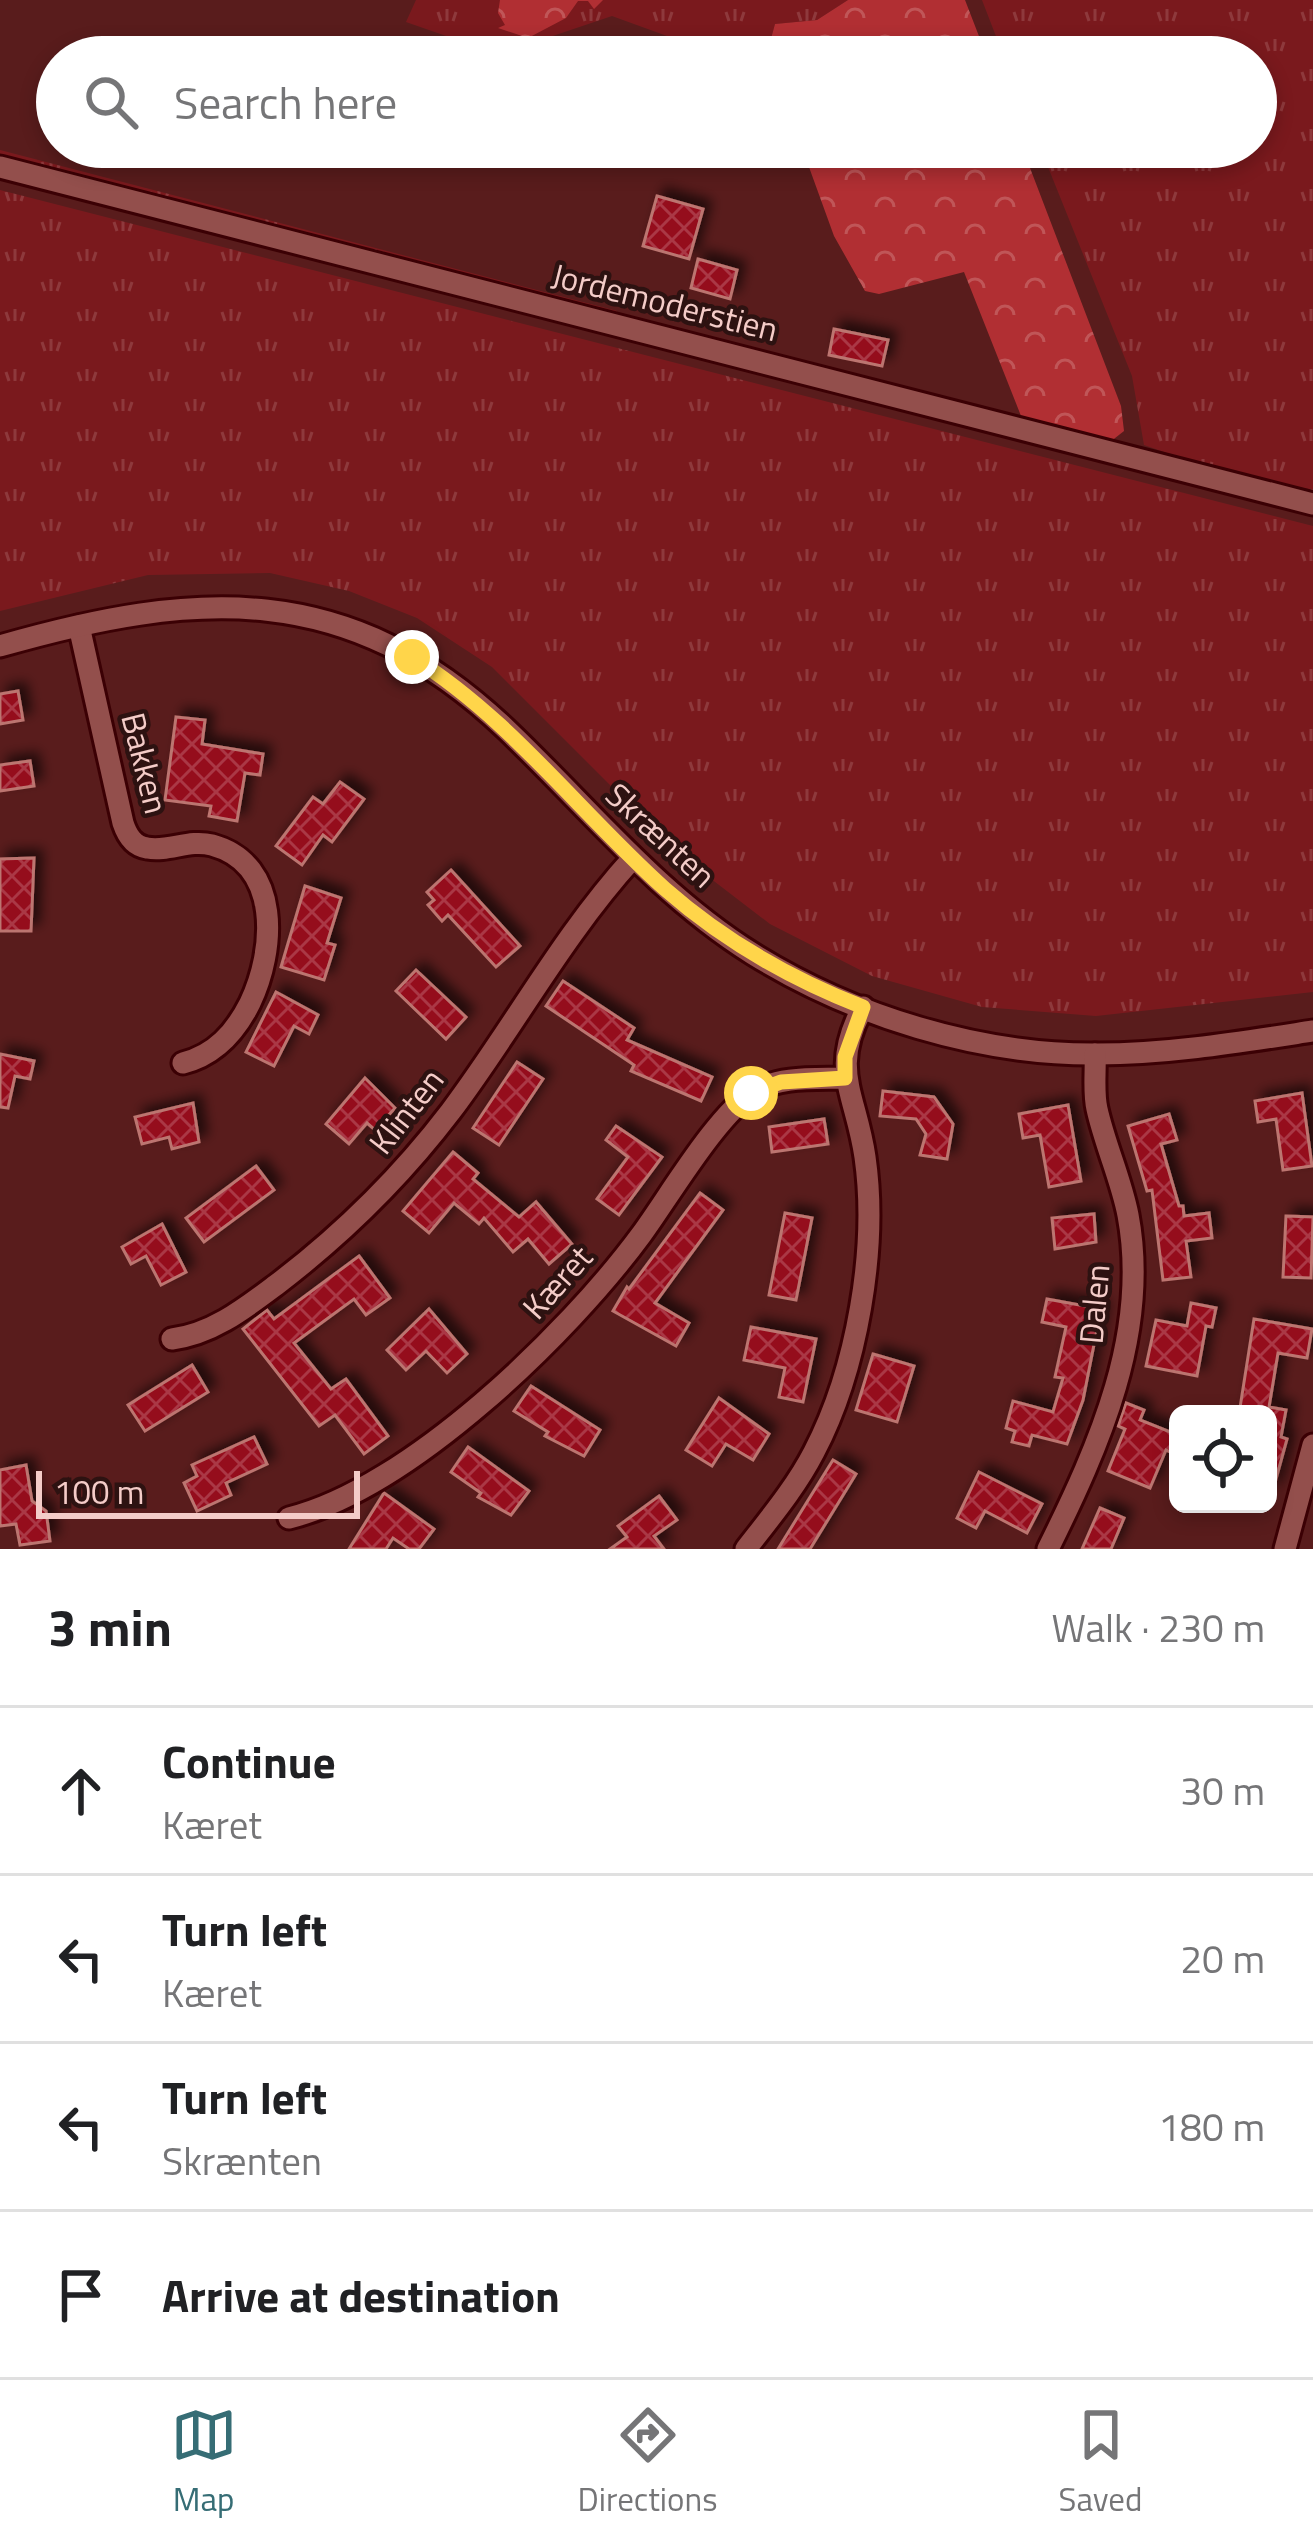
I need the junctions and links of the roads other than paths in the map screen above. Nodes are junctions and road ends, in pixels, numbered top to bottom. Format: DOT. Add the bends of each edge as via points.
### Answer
graph roads {
  1 [pos="0,167"];
  2 [pos="1313,504"];
  3 [pos="79,626"];
  4 [pos="0,646"];
  5 [pos="633,858"];
  6 [pos="863,1007"];
  7 [pos="1313,1031"];
  8 [pos="1095,1054"];
  9 [pos="183,1064"];
  10 [pos="845,1078"];
  11 [pos="172,1339"];
  12 [pos="1313,1445"];
  13 [pos="1305,1507"];
  14 [pos="289,1518"];
  15 [pos="746,1549"];
  16 [pos="1048,1549"];
  17 [pos="1285,1549"];
  1 -- 2 [label="street, Jordemoderstien"];
  3 -- 4 [label="street, Skrænten"];
  3 -- 5 [label="street, Skrænten" via="239,606 352,630 464,692"];
  3 -- 9 [label="street, Bakken" via="130,838 149,849 191,842 229,852 252,871 265,904 268,947 251,1002 215,1050"];
  5 -- 6 [label="street, Skrænten" via="758,957"];
  5 -- 11 [label="street, Klinten" via="563,943 443,1122 370,1206 257,1299 199,1335"];
  6 -- 8 [label="street, Skrænten" via="987,1044"];
  6 -- 10 [label="street"];
  7 -- 8 [label="street, Skrænten"];
  8 -- 16 [label="street, Dalen" via="1096,1104 1129,1220 1134,1293 1106,1415"];
  10 -- 14 [label="street, Kæret" via="781,1082 751,1093 604,1283 516,1373 372,1481 324,1509"];
  10 -- 15 [label="street" via="865,1157 860,1308 837,1400 814,1452"];
  12 -- 13 [label="street"];
  13 -- 17 [label="street"];
}
